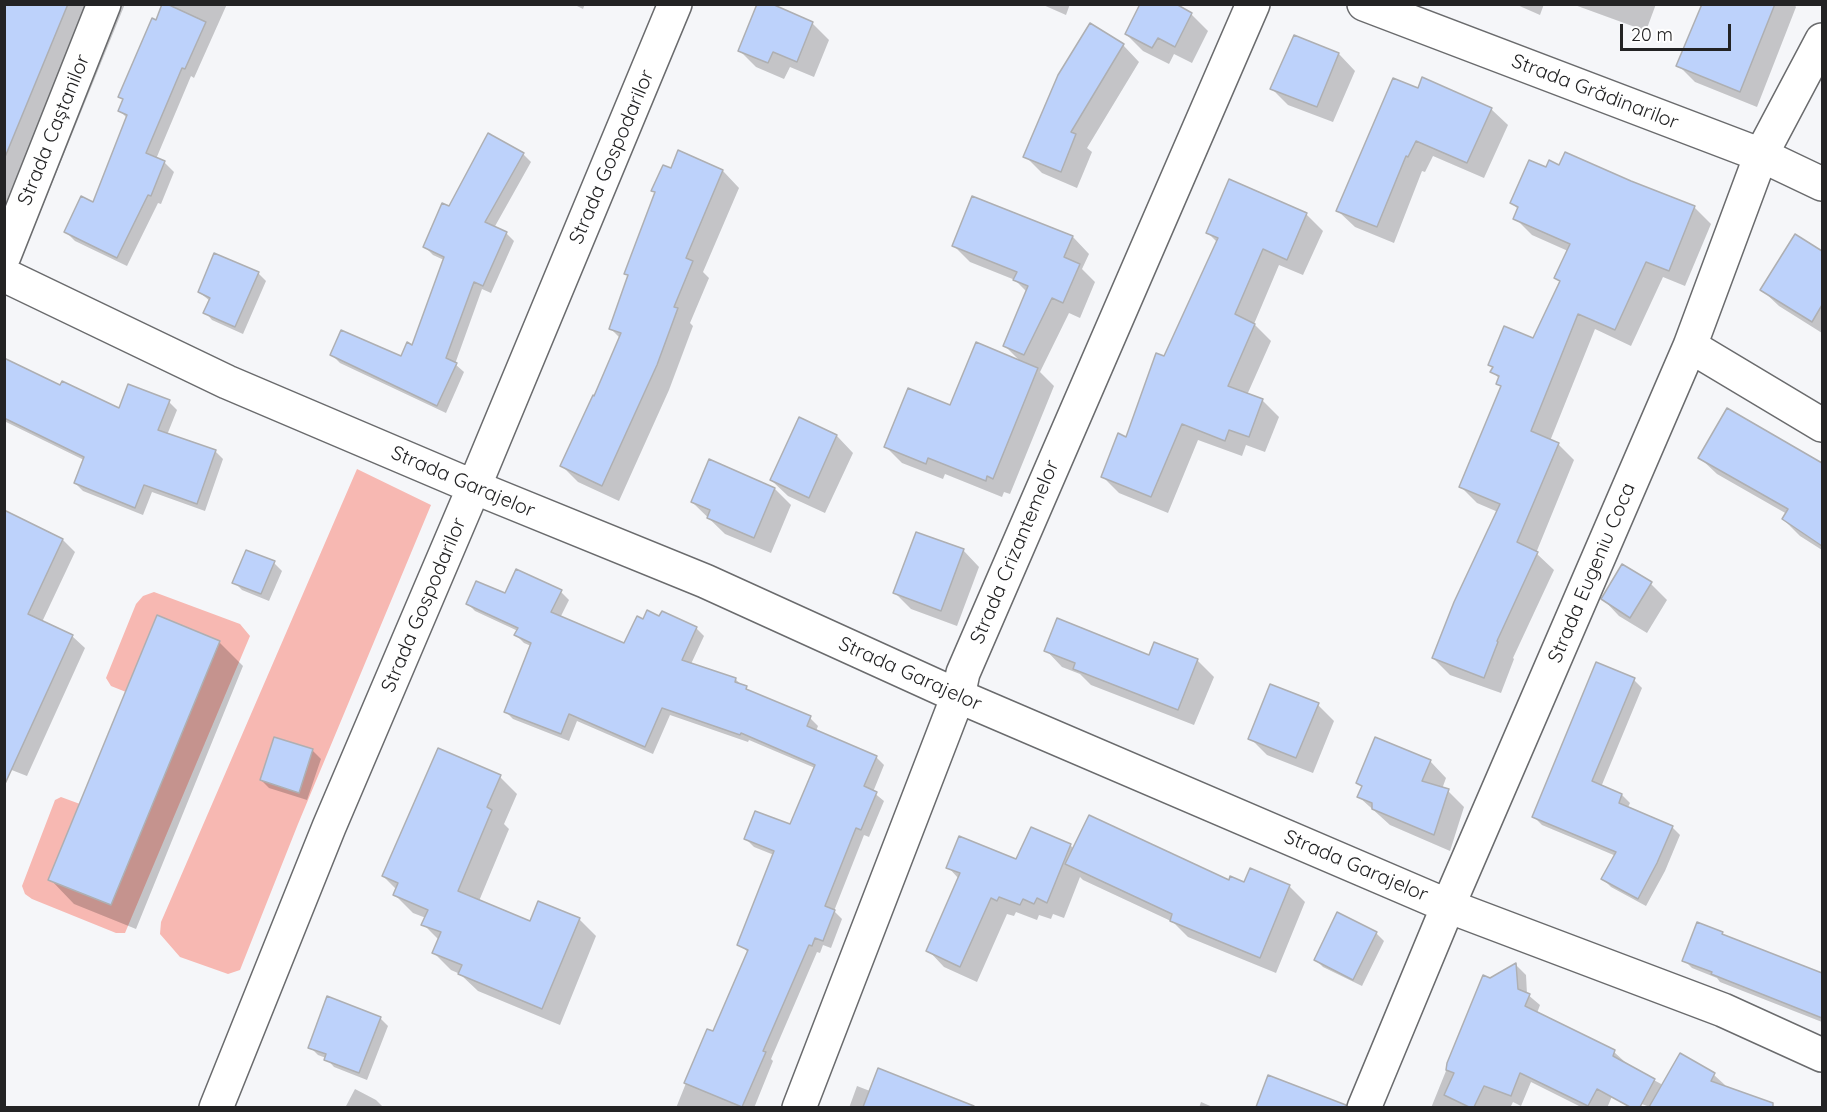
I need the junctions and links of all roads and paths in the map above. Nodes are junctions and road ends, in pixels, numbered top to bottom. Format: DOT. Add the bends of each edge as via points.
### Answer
graph roads {
  1 [pos="104,4"];
  2 [pos="675,4"];
  3 [pos="1253,4"];
  4 [pos="1364,4"];
  5 [pos="1822,40"];
  6 [pos="1761,155"];
  7 [pos="1822,184"];
  8 [pos="4,256"];
  9 [pos="4,275"];
  10 [pos="1690,346"];
  11 [pos="1822,425"];
  12 [pos="474,487"];
  13 [pos="958,696"];
  14 [pos="1448,906"];
  15 [pos="1822,1055"];
  16 [pos="216,1107"];
  17 [pos="798,1107"];
  18 [pos="1364,1107"];
  1 -- 8 [label="street, Strada Caștanilor"];
  2 -- 12 [label="street, Strada Gospodarilor"];
  3 -- 13 [label="street, Strada Crizantemelor" via="963,673"];
  4 -- 6 [label="street, Strada Grădinarilor"];
  5 -- 6 [label="street, Strada Eugeniu Coca"];
  6 -- 7 [label="street, Strada Grădinarilor"];
  6 -- 10 [label="street, Strada Eugeniu Coca"];
  9 -- 12 [label="street, Strada Garajelor" via="226,382"];
  10 -- 11 [label="street"];
  10 -- 14 [label="street, Strada Eugeniu Coca"];
  12 -- 13 [label="street, Strada Garajelor" via="705,581"];
  12 -- 16 [label="street, Strada Gospodarilor" via="329,827"];
  13 -- 14 [label="street, Strada Garajelor"];
  13 -- 17 [label="street, Strada Crizantemelor"];
  14 -- 15 [label="street, Strada Garajelor" via="1723,1010"];
  14 -- 18 [label="street, Strada Eugeniu Coca"];
}
